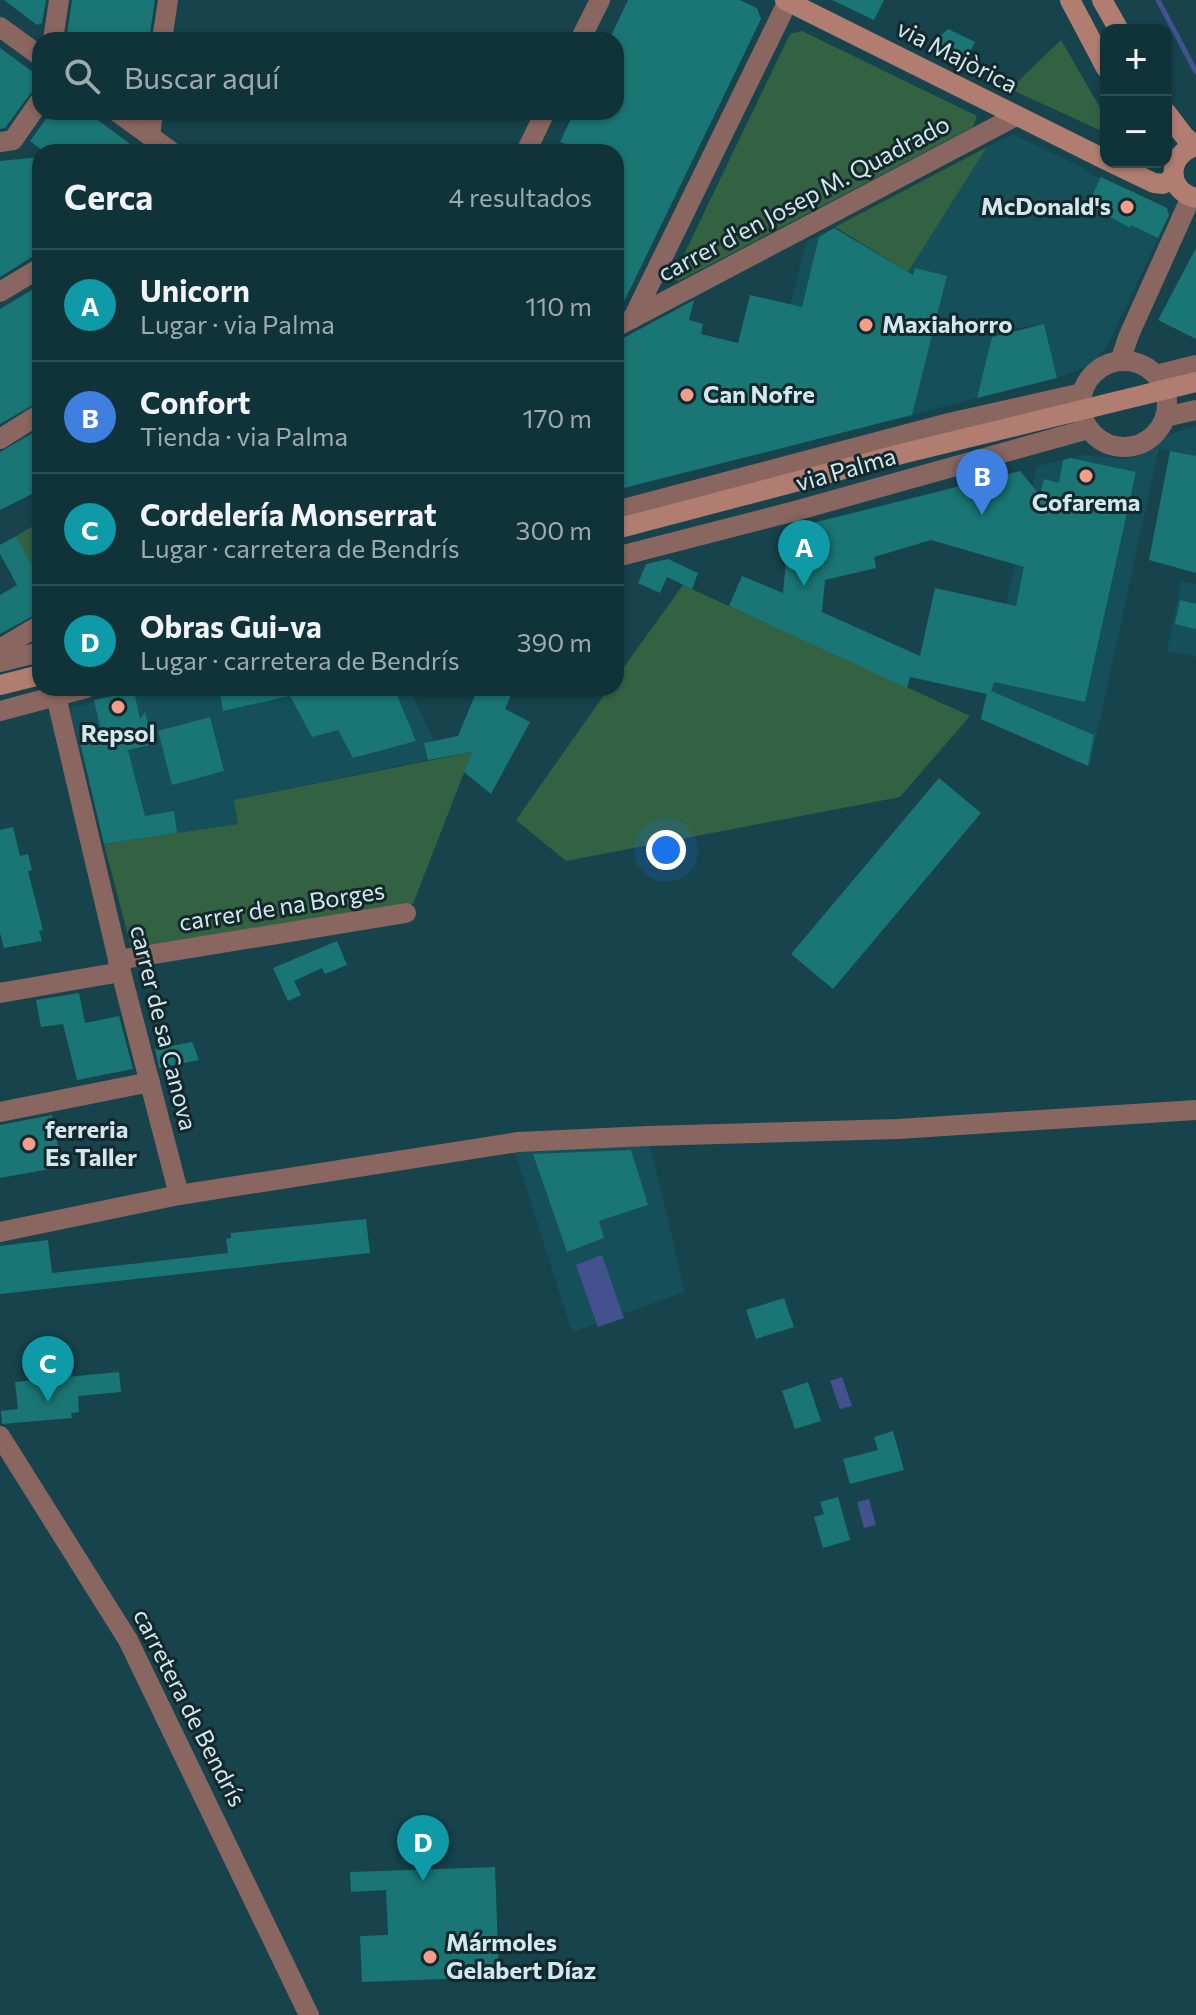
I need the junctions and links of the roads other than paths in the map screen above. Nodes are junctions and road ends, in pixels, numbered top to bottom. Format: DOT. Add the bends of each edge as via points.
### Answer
graph roads {
  1 [pos="59,0"];
  2 [pos="168,0"];
  3 [pos="600,0"];
  4 [pos="1070,0"];
  5 [pos="1102,0"];
  6 [pos="787,1"];
  7 [pos="1116,24"];
  8 [pos="0,27"];
  9 [pos="54,32"];
  10 [pos="163,32"];
  11 [pos="584,32"];
  12 [pos="32,50"];
  13 [pos="1100,57"];
  14 [pos="32,113"];
  15 [pos="1016,116"];
  16 [pos="128,120"];
  17 [pos="152,120"];
  18 [pos="541,120"];
  19 [pos="1172,120"];
  20 [pos="150,136"];
  21 [pos="0,142"];
  22 [pos="161,144"];
  23 [pos="530,144"];
  24 [pos="1196,146"];
  25 [pos="1100,154"];
  26 [pos="1128,168"];
  27 [pos="1170,170"];
  28 [pos="1194,197"];
  29 [pos="32,273"];
  30 [pos="0,292"];
  31 [pos="625,323"];
  32 [pos="1120,361"];
  33 [pos="1196,365"];
  34 [pos="1196,382"];
  35 [pos="1160,383"];
  36 [pos="1084,410"];
  37 [pos="1196,410"];
  38 [pos="1165,417"];
  39 [pos="32,419"];
  40 [pos="0,439"];
  41 [pos="624,509"];
  42 [pos="624,527"];
  43 [pos="624,555"];
  44 [pos="32,630"];
  45 [pos="0,649"];
  46 [pos="32,654"];
  47 [pos="0,662"];
  48 [pos="32,677"];
  49 [pos="0,685"];
  50 [pos="56,696"];
  51 [pos="0,711"];
  52 [pos="406,913"];
  53 [pos="120,966"];
  54 [pos="0,993"];
  55 [pos="150,1082"];
  56 [pos="1196,1110"];
  57 [pos="0,1112"];
  58 [pos="179,1195"];
  59 [pos="0,1232"];
  60 [pos="0,1436"];
  61 [pos="309,2015"];
  1 -- 9 [label="street"];
  2 -- 10 [label="street"];
  3 -- 11 [label="street"];
  4 -- 13 [label="main road"];
  5 -- 7 [label="main road"];
  6 -- 15 [label="main road, via Majòrica"];
  6 -- 31 [label="street"];
  8 -- 12 [label="street"];
  14 -- 21 [label="street" via="13,140"];
  15 -- 25 [label="main road, via Majòrica"];
  15 -- 31 [label="street, carrer d'en Josep M. Quadrado"];
  16 -- 20 [label="street"];
  17 -- 20 [label="street"];
  18 -- 23 [label="street"];
  19 -- 24 [label="main road"];
  20 -- 22 [label="street"];
  24 -- 27 [label="main road" via="1180,154"];
  26 -- 27 [label="main road, via Majòrica" via="1163,184"];
  27 -- 28 [label="main road" via="1177,187"];
  28 -- 32 [label="street"];
  29 -- 30 [label="street"];
  32 -- 35 [label="street" via="1146,367"];
  32 -- 36 [label="street" via="1107,364 1087,381"];
  33 -- 35 [label="street"];
  34 -- 35 [label="main road"];
  35 -- 36 [label="main road"];
  35 -- 38 [label="street" via="1167,403"];
  36 -- 38 [label="street" via="1098,438 1123,447 1149,439"];
  36 -- 41 [label="street" via="949,423"];
  36 -- 42 [label="main road"];
  36 -- 43 [label="street, via Palma" via="795,511"];
  37 -- 38 [label="street"];
  39 -- 40 [label="street"];
  44 -- 45 [label="street"];
  46 -- 47 [label="street"];
  48 -- 49 [label="main road"];
  50 -- 51 [label="street"];
  50 -- 53 [label="street, carrer de sa Canova"];
  52 -- 53 [label="street, carrer de na Borges"];
  53 -- 54 [label="street, carrer de na Borges"];
  53 -- 55 [label="street, carrer de sa Canova"];
  55 -- 57 [label="street"];
  55 -- 58 [label="street, carrer de sa Canova"];
  56 -- 58 [label="street" via="898,1129 518,1142"];
  58 -- 59 [label="street"];
  60 -- 61 [label="street, carretera de Bendrís" via="128,1640"];
}
